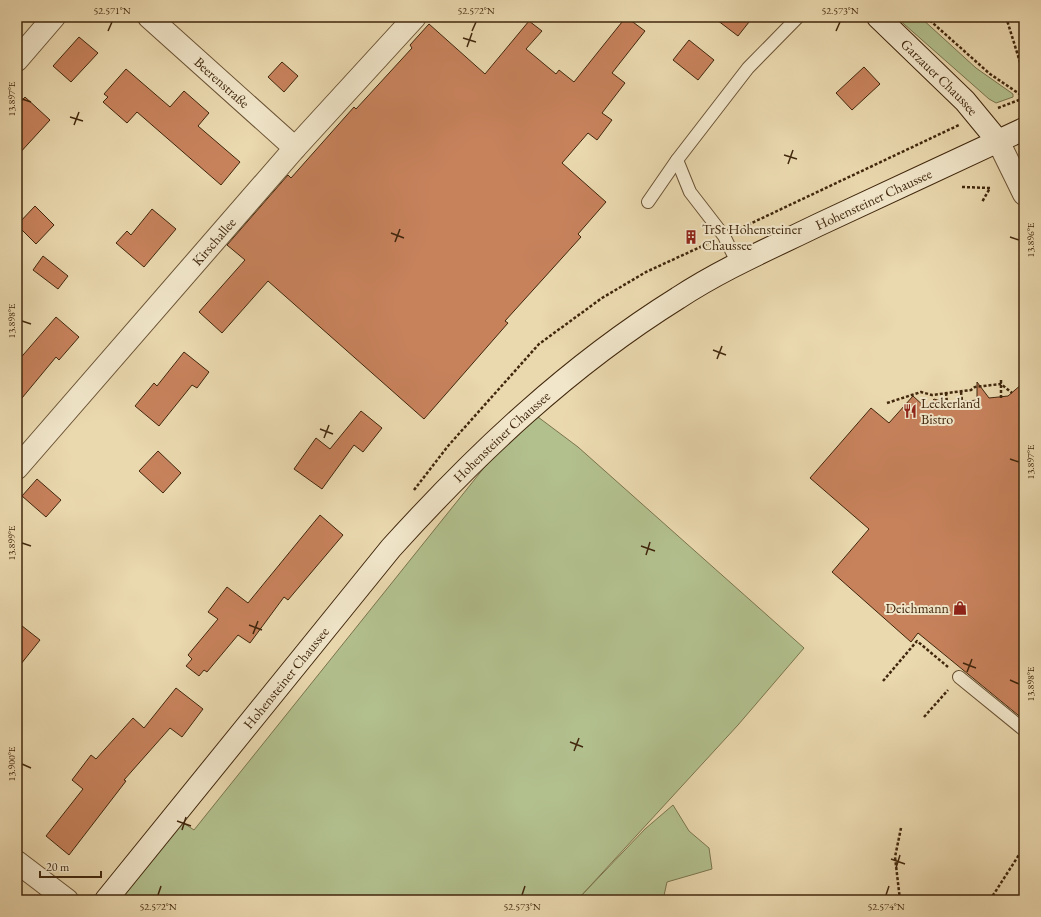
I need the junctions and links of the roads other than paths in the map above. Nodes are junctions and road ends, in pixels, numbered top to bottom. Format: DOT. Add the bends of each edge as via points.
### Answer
graph roads {
  1 [pos="54,17"];
  2 [pos="149,17"];
  3 [pos="415,17"];
  4 [pos="798,17"];
  5 [pos="878,17"];
  6 [pos="17,60"];
  7 [pos="1024,128"];
  8 [pos="998,141"];
  9 [pos="295,148"];
  10 [pos="677,160"];
  11 [pos="1024,194"];
  12 [pos="648,202"];
  13 [pos="738,264"];
  14 [pos="17,468"];
  15 [pos="959,677"];
  16 [pos="1024,730"];
  17 [pos="17,862"];
  18 [pos="67,900"];
  19 [pos="106,900"];
  1 -- 6 [label="main road"];
  2 -- 9 [label="main road, Beerenstraße"];
  3 -- 9 [label="main road, Kirschallee"];
  4 -- 10 [label="lane" via="748,68"];
  5 -- 8 [label="main road, Garzauer Chaussee" via="979,116"];
  7 -- 8 [label="main road, Hohensteiner Chaussee"];
  8 -- 11 [label="main road, Garzauer Chaussee"];
  8 -- 13 [label="main road, Hohensteiner Chaussee"];
  9 -- 14 [label="main road, Kirschallee"];
  10 -- 12 [label="lane"];
  10 -- 13 [label="lane" via="690,192 724,236"];
  13 -- 19 [label="main road, Hohensteiner Chaussee" via="678,297 567,377 481,453 392,548"];
  15 -- 16 [label="lane"];
  17 -- 18 [label="main road"];
}
